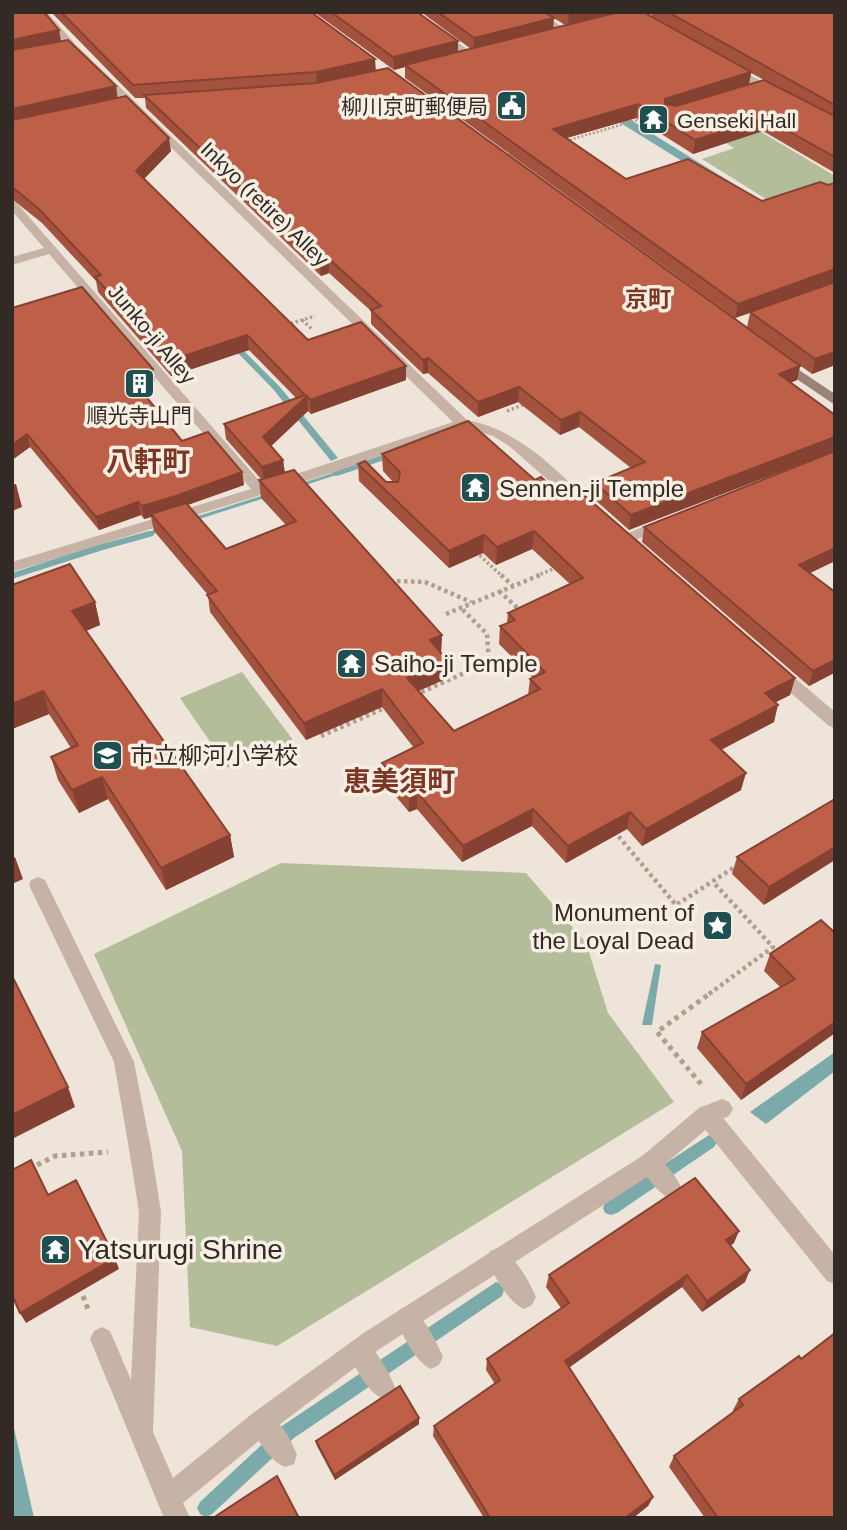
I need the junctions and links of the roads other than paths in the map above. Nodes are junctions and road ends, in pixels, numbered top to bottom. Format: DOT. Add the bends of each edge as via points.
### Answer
graph roads {
  1 [pos="42,12"];
  2 [pos="409,12"];
  3 [pos="532,12"];
  4 [pos="654,12"];
  5 [pos="638,16"];
  6 [pos="613,23"];
  7 [pos="650,23"];
  8 [pos="583,30"];
  9 [pos="569,34"];
  10 [pos="551,39"];
  11 [pos="74,48"];
  12 [pos="61,49"];
  13 [pos="486,55"];
  14 [pos="474,58"];
  15 [pos="715,59"];
  16 [pos="460,61"];
  17 [pos="765,86"];
  18 [pos="752,90"];
  19 [pos="788,100"];
  20 [pos="142,104"];
  21 [pos="116,106"];
  22 [pos="12,204"];
  23 [pos="52,250"];
  24 [pos="12,261"];
  25 [pos="772,355"];
  26 [pos="835,401"];
  27 [pos="470,424"];
  28 [pos="260,490"];
  29 [pos="681,516"];
  30 [pos="12,567"];
  31 [pos="761,658"];
  32 [pos="835,722"];
  33 [pos="38,885"];
  34 [pos="652,1166"];
  35 [pos="671,1189"];
  36 [pos="501,1264"];
  37 [pos="835,1273"];
  38 [pos="524,1297"];
  39 [pos="410,1323"];
  40 [pos="102,1339"];
  41 [pos="362,1354"];
  42 [pos="431,1357"];
  43 [pos="383,1387"];
  44 [pos="265,1426"];
  45 [pos="141,1433"];
  46 [pos="285,1455"];
  47 [pos="173,1508"];
  1 -- 11 [label="street, Inkyo (retire) Alley"];
  2 -- 14 [label="street"];
  3 -- 9 [label="street"];
  4 -- 5 [label="street"];
  5 -- 6 [label="street"];
  5 -- 7 [label="street"];
  8 -- 9 [label="street"];
  9 -- 10 [label="street"];
  11 -- 12 [label="street"];
  11 -- 20 [label="street, Inkyo (retire) Alley"];
  13 -- 14 [label="street"];
  14 -- 16 [label="street"];
  15 -- 17 [label="street"];
  17 -- 18 [label="street"];
  17 -- 19 [label="street"];
  20 -- 21 [label="street"];
  20 -- 27 [label="street, Inkyo (retire) Alley" via="342,307"];
  22 -- 23 [label="street, Junko-ji Alley"];
  23 -- 24 [label="street"];
  23 -- 28 [label="street, Junko-ji Alley"];
  25 -- 26 [label="street"];
  27 -- 28 [label="street"];
  27 -- 29 [label="street, Inkyo (retire) Alley" via="503,434 619,535"];
  28 -- 30 [label="street"];
  31 -- 32 [label="street"];
  33 -- 45 [label="street" via="124,1062 150,1212"];
  34 -- 35 [label="street"];
  34 -- 36 [label="street"];
  34 -- 37 [label="street" via="714,1112"];
  36 -- 38 [label="street"];
  36 -- 39 [label="street"];
  39 -- 41 [label="street"];
  39 -- 42 [label="street"];
  40 -- 45 [label="street"];
  41 -- 43 [label="street"];
  41 -- 44 [label="street"];
  44 -- 46 [label="street"];
  44 -- 47 [label="street"];
  45 -- 47 [label="street"];
}
